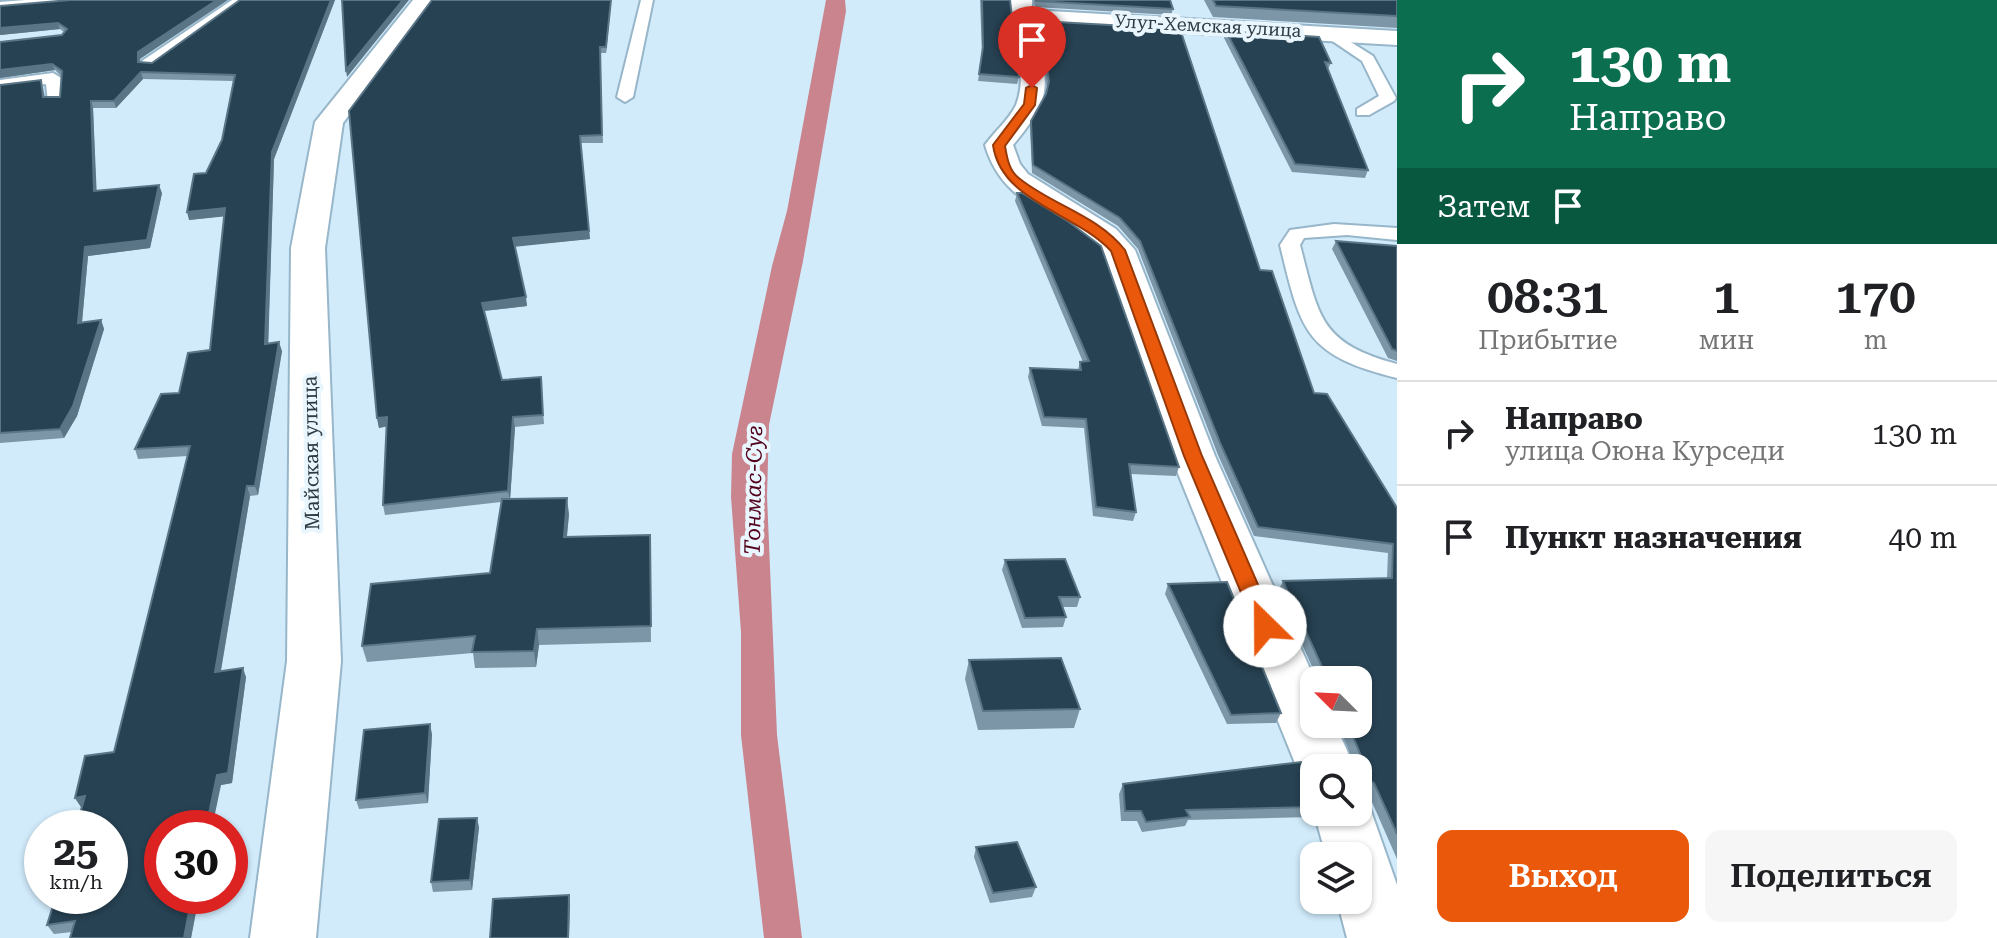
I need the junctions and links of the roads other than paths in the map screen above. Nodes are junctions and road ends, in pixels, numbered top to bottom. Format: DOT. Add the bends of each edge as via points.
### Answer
graph roads {
  1 [pos="71,0"];
  2 [pos="241,0"];
  3 [pos="424,0"];
  4 [pos="647,0"];
  5 [pos="0,6"];
  6 [pos="1020,8"];
  7 [pos="1313,25"];
  8 [pos="1397,38"];
  9 [pos="147,64"];
  10 [pos="0,85"];
  11 [pos="625,97"];
  12 [pos="54,99"];
  13 [pos="1363,112"];
  14 [pos="1397,234"];
  15 [pos="1397,371"];
  16 [pos="1320,754"];
  17 [pos="1372,909"];
  18 [pos="283,938"];
  19 [pos="1380,938"];
  1 -- 5 [label="lane"];
  2 -- 9 [label="lane"];
  3 -- 18 [label="street, Майская улица" via="329,122 308,248 314,661"];
  4 -- 11 [label="lane"];
  6 -- 7 [label="street, Улуг-Хемская улица"];
  6 -- 16 [label="street" via="1033,72 1030,105 999,145 1001,163 1014,181 1101,232 1118,250 1193,456"];
  7 -- 8 [label="street, Улуг-Хемская улица"];
  7 -- 13 [label="lane" via="1368,59 1388,98"];
  10 -- 12 [label="lane" via="53,78"];
  14 -- 15 [label="lane" via="1317,229 1297,234 1290,245 1312,326 1326,343 1353,358"];
  17 -- 19 [label="street"];
}
